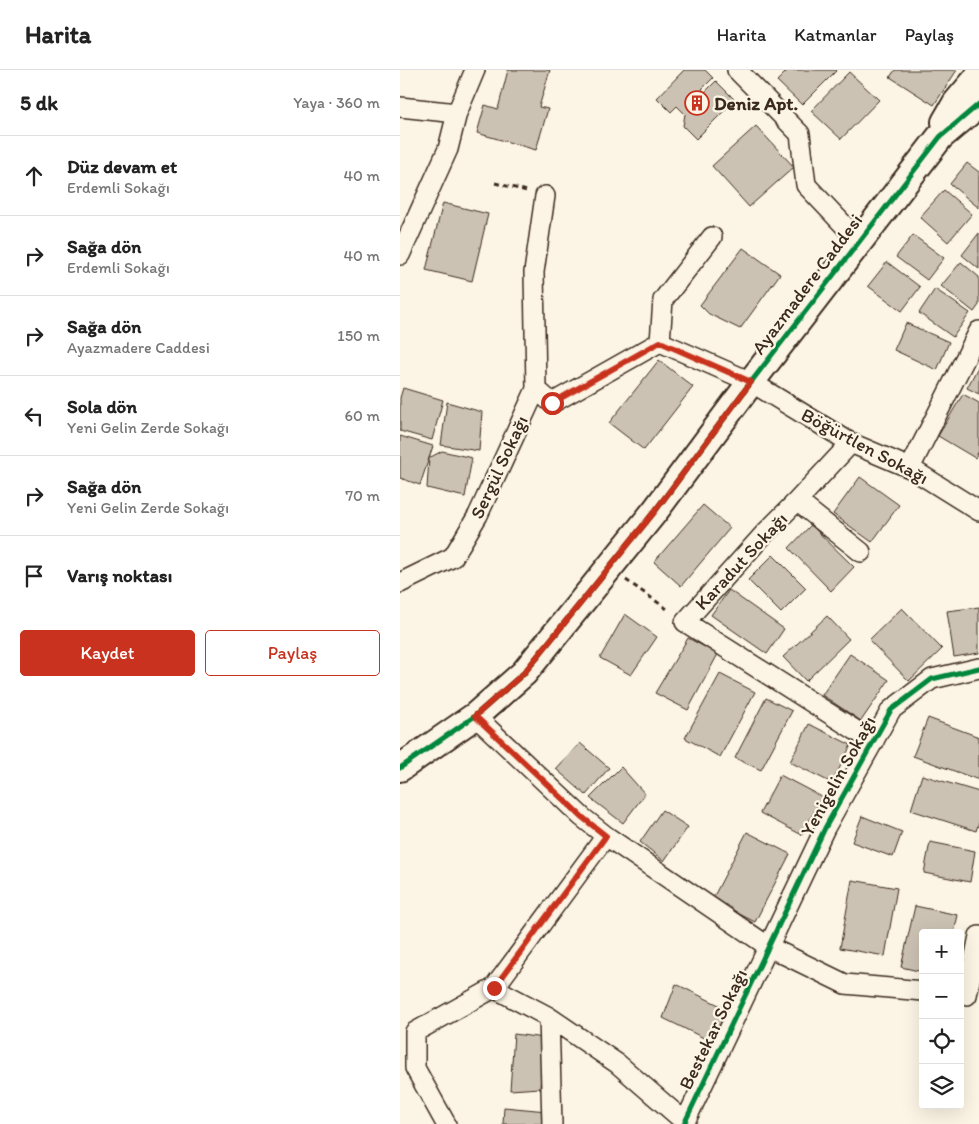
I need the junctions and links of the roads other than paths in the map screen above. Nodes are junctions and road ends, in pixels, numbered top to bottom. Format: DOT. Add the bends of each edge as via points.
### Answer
graph roads {
  1 [pos="475,70"];
  2 [pos="737,70"];
  3 [pos="979,76"];
  4 [pos="979,104"];
  5 [pos="400,108"];
  6 [pos="458,113"];
  7 [pos="940,137"];
  8 [pos="545,196"];
  9 [pos="712,237"];
  10 [pos="859,241"];
  11 [pos="400,255"];
  12 [pos="979,331"];
  13 [pos="660,342"];
  14 [pos="751,382"];
  15 [pos="536,389"];
  16 [pos="851,443"];
  17 [pos="910,468"];
  18 [pos="797,501"];
  19 [pos="979,511"];
  20 [pos="861,552"];
  21 [pos="400,583"];
  22 [pos="979,668"];
  23 [pos="475,716"];
  24 [pos="874,742"];
  25 [pos="400,768"];
  26 [pos="606,836"];
  27 [pos="979,936"];
  28 [pos="770,947"];
  29 [pos="494,988"];
  30 [pos="919,991"];
  31 [pos="969,995"];
  32 [pos="549,1017"];
  33 [pos="407,1031"];
  34 [pos="684,1123"];
  35 [pos="446,1124"];
  36 [pos="552,1124"];
  1 -- 6 [label="street"];
  2 -- 10 [label="street" via="800,134 806,185"];
  3 -- 7 [label="street, Ayazmadere Caddesi" via="956,103"];
  4 -- 7 [label="street, Ayazmadere Caddesi"];
  5 -- 6 [label="street"];
  6 -- 11 [label="street" via="448,149"];
  7 -- 10 [label="street, Ayazmadere Caddesi"];
  8 -- 15 [label="street, Sergül Sokağı" via="534,272"];
  9 -- 13 [label="street" via="662,300"];
  10 -- 14 [label="street, Ayazmadere Caddesi"];
  12 -- 17 [label="street"];
  13 -- 14 [label="street, Böğürtlen Sokağı"];
  13 -- 15 [label="street" via="552,403"];
  14 -- 16 [label="street, Böğürtlen Sokağı"];
  14 -- 23 [label="street, Ayazmadere Caddesi" via="655,511 524,673"];
  15 -- 21 [label="street, Sergül Sokağı" via="478,515 452,558"];
  16 -- 17 [label="street, Böğürtlen Sokağı"];
  16 -- 18 [label="street, Karadut Sokağı"];
  17 -- 19 [label="street, Böğürtlen Sokağı"];
  18 -- 20 [label="street, Karadut Sokağı"];
  18 -- 24 [label="street, Karadut Sokağı" via="685,622"];
  22 -- 24 [label="street, Yenigelin Sokağı" via="932,679 892,710"];
  23 -- 25 [label="street, Ayazmadere Caddesi"];
  23 -- 26 [label="street"];
  24 -- 28 [label="street, Yenigelin Sokağı" via="825,828"];
  26 -- 28 [label="street"];
  26 -- 29 [label="street"];
  27 -- 31 [label="street"];
  28 -- 30 [label="street" via="845,984"];
  28 -- 34 [label="street, Bestekar Sokağı"];
  29 -- 32 [label="street"];
  29 -- 33 [label="street"];
  32 -- 34 [label="street" via="618,1064"];
  32 -- 36 [label="street"];
  33 -- 35 [label="street" via="415,1068"];
}
